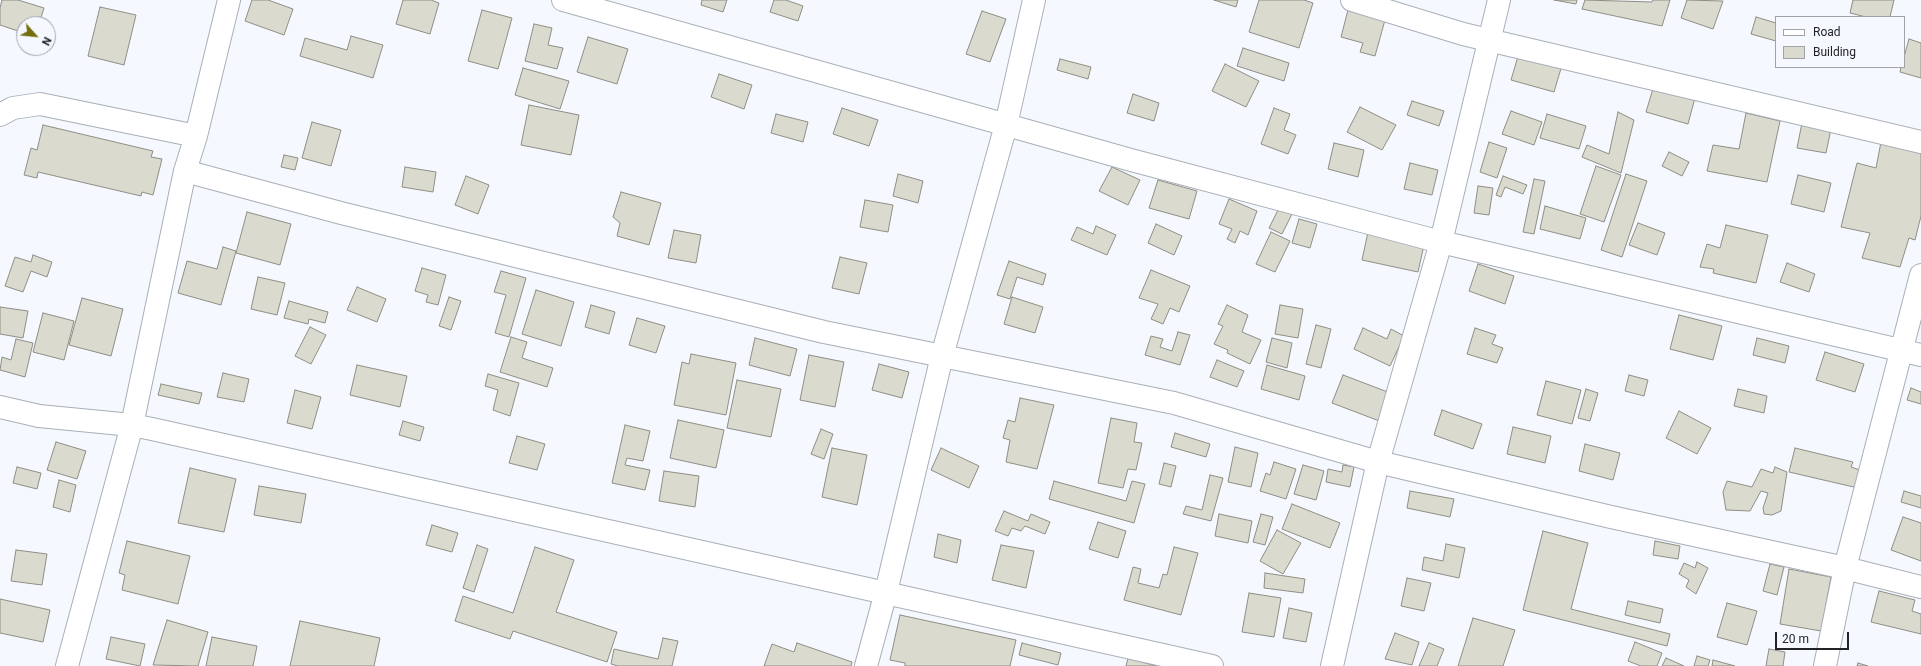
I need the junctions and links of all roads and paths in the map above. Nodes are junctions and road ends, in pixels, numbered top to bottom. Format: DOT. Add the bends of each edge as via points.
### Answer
graph roads {
  1 [pos="229,0"];
  2 [pos="563,0"];
  3 [pos="1034,0"];
  4 [pos="1352,0"];
  5 [pos="1499,0"];
  6 [pos="1491,40"];
  7 [pos="0,114"];
  8 [pos="1006,125"];
  9 [pos="196,136"];
  10 [pos="1921,142"];
  11 [pos="185,171"];
  12 [pos="1441,242"];
  13 [pos="1921,275"];
  14 [pos="1912,353"];
  15 [pos="942,356"];
  16 [pos="0,407"];
  17 [pos="132,425"];
  18 [pos="1378,462"];
  19 [pos="1845,568"];
  20 [pos="1921,587"];
  21 [pos="886,592"];
  22 [pos="67,666"];
  23 [pos="866,666"];
  24 [pos="1212,666"];
  25 [pos="1332,666"];
  26 [pos="1825,666"];
  1 -- 9 [label="street"];
  2 -- 8 [label="street"];
  3 -- 8 [label="street"];
  4 -- 6 [label="street"];
  5 -- 6 [label="street"];
  6 -- 10 [label="street"];
  6 -- 12 [label="street"];
  7 -- 9 [label="street" via="13,108 40,104"];
  8 -- 12 [label="street"];
  8 -- 15 [label="street"];
  9 -- 11 [label="street"];
  11 -- 15 [label="street" via="341,213 824,332"];
  11 -- 17 [label="street"];
  12 -- 14 [label="street"];
  12 -- 18 [label="street"];
  13 -- 14 [label="street"];
  14 -- 19 [label="street"];
  15 -- 18 [label="street" via="1174,403"];
  15 -- 21 [label="street"];
  16 -- 17 [label="street" via="39,416"];
  17 -- 21 [label="street"];
  17 -- 22 [label="street"];
  18 -- 19 [label="street" via="1611,517"];
  18 -- 25 [label="street"];
  19 -- 20 [label="street"];
  19 -- 26 [label="street"];
  21 -- 23 [label="street"];
  21 -- 24 [label="street"];
}
